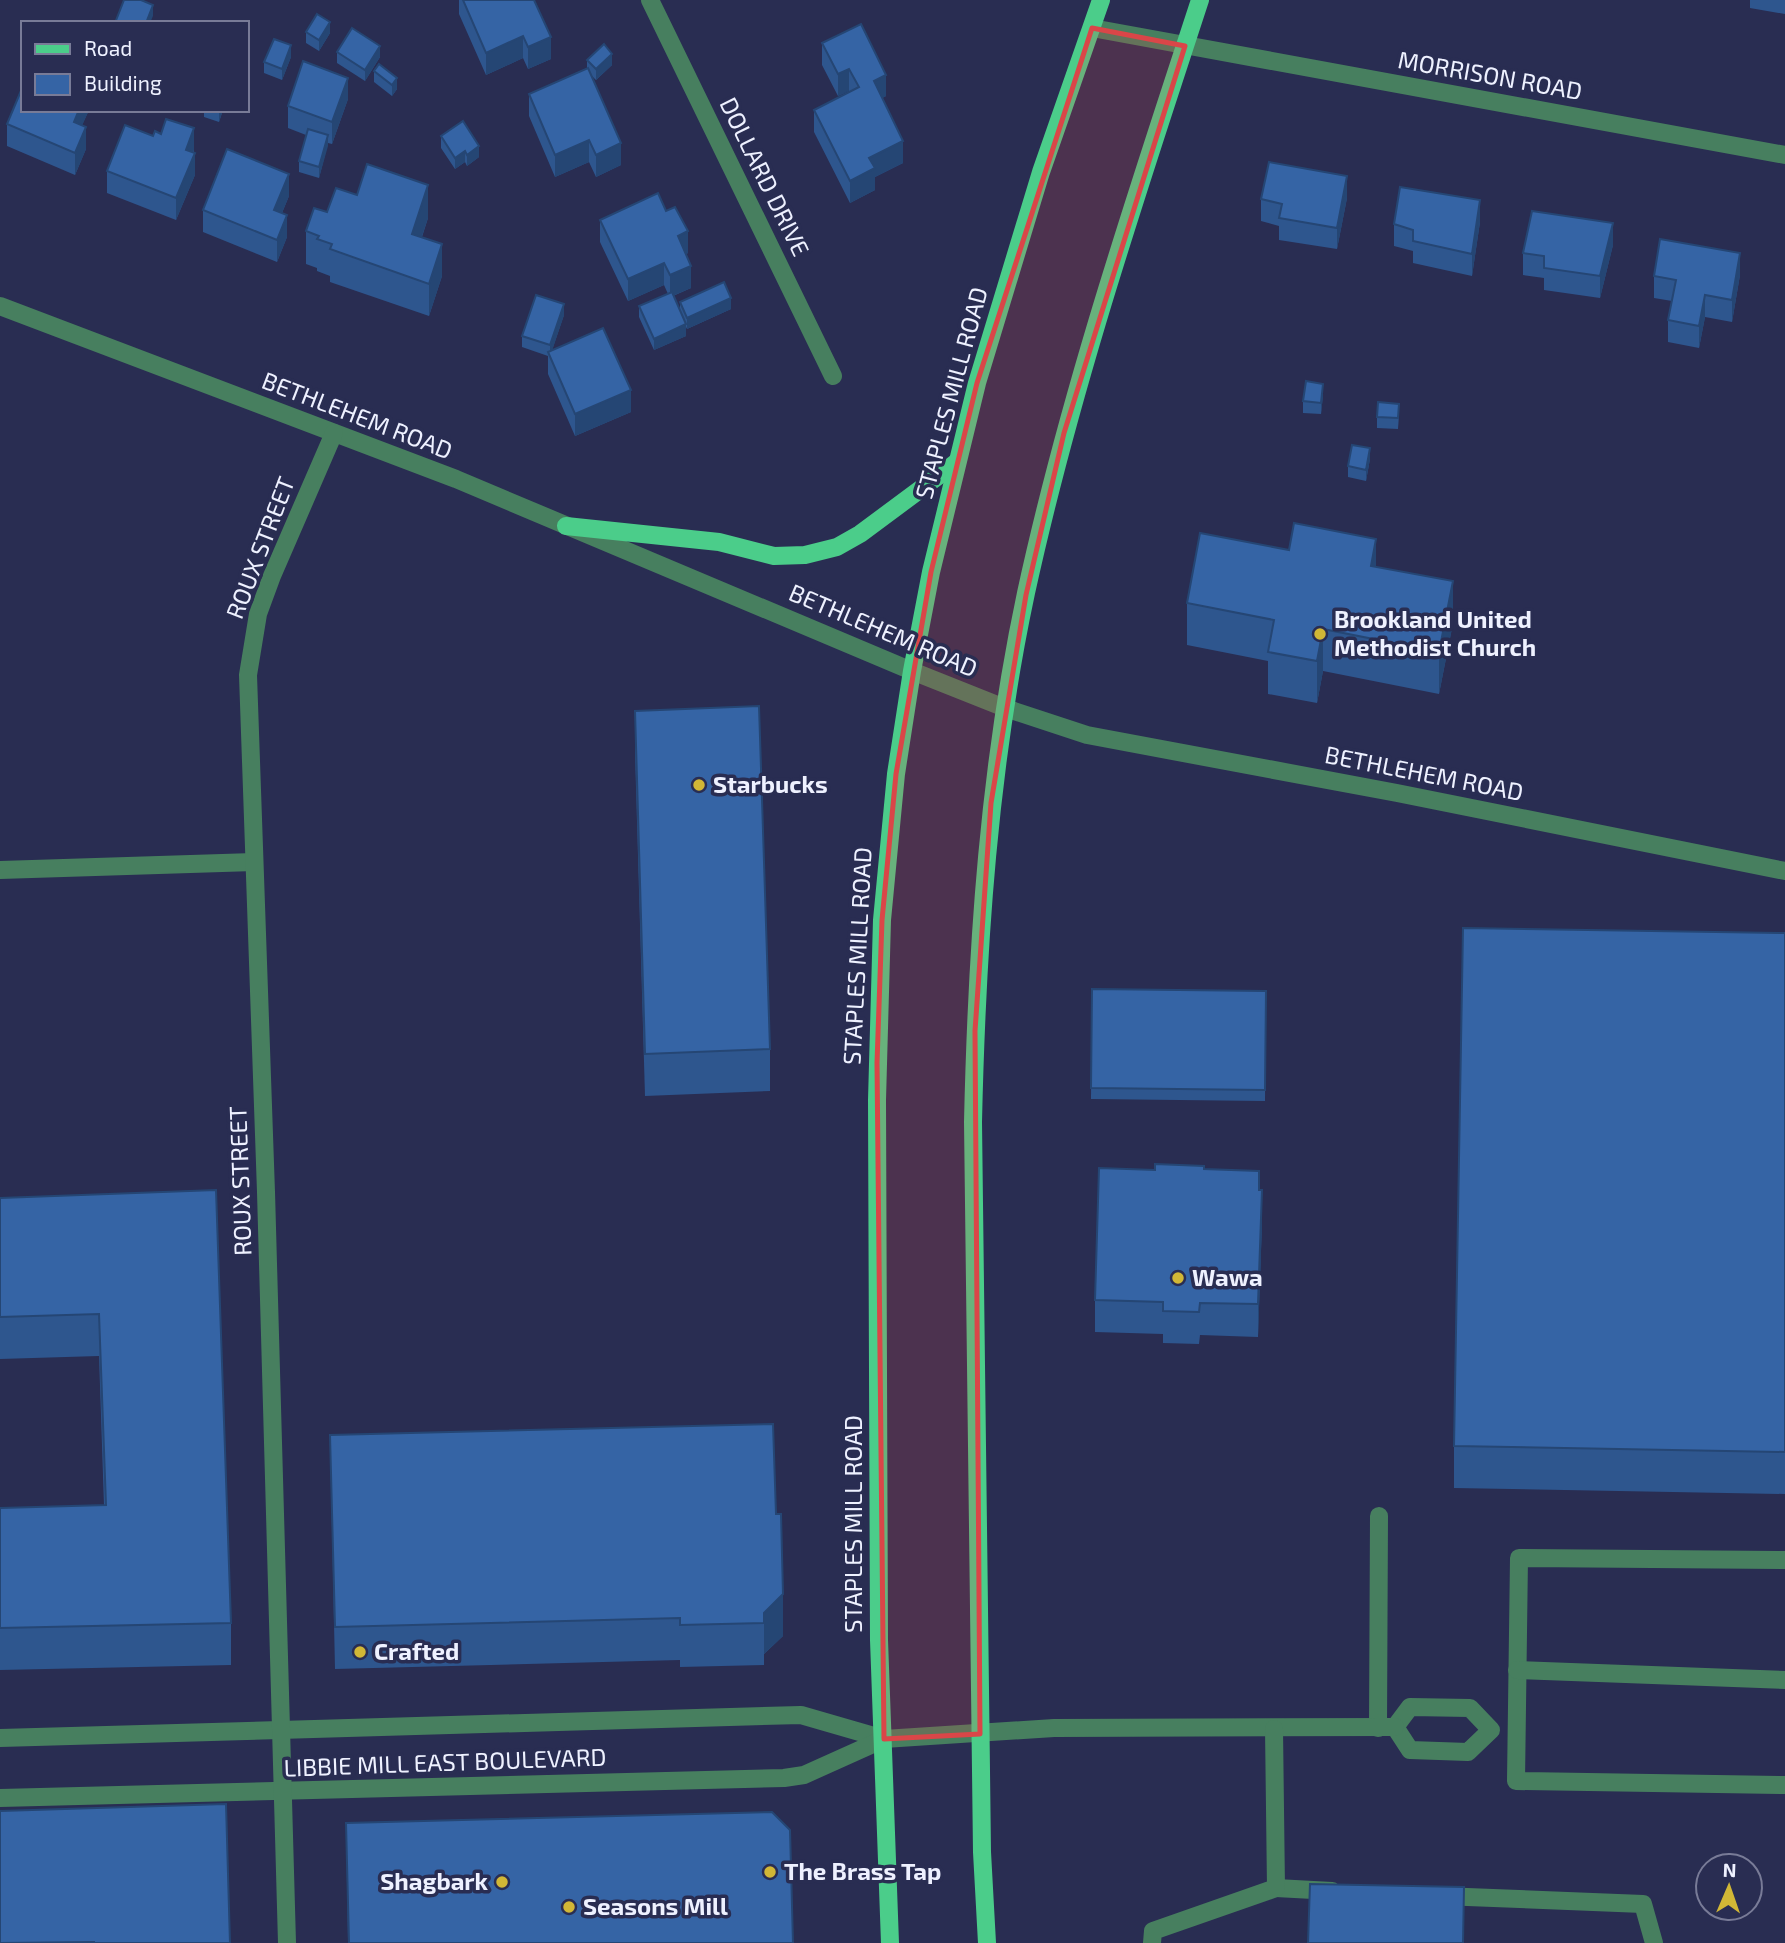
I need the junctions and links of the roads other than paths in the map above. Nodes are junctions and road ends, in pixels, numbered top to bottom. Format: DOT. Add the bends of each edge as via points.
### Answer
graph roads {
  1 [pos="650,0"];
  2 [pos="1101,0"];
  3 [pos="1200,0"];
  4 [pos="1093,28"];
  5 [pos="1185,46"];
  6 [pos="1785,155"];
  7 [pos="0,306"];
  8 [pos="833,376"];
  9 [pos="334,433"];
  10 [pos="957,462"];
  11 [pos="566,526"];
  12 [pos="912,671"];
  13 [pos="1005,708"];
  14 [pos="254,862"];
  15 [pos="0,870"];
  16 [pos="1785,871"];
  17 [pos="1379,1516"];
  18 [pos="1785,1560"];
  19 [pos="1517,1670"];
  20 [pos="1785,1680"];
  21 [pos="1387,1728"];
  22 [pos="1274,1729"];
  23 [pos="1517,1729"];
  24 [pos="1491,1730"];
  25 [pos="280,1731"];
  26 [pos="980,1734"];
  27 [pos="0,1738"];
  28 [pos="884,1739"];
  29 [pos="1785,1785"];
  30 [pos="282,1792"];
  31 [pos="0,1798"];
  32 [pos="1276,1888"];
  33 [pos="1344,1891"];
  34 [pos="1426,1895"];
  35 [pos="287,1943"];
  36 [pos="890,1943"];
  37 [pos="987,1943"];
  38 [pos="1152,1943"];
  39 [pos="1654,1943"];
  1 -- 8 [label="street, DOLLARD DRIVE"];
  2 -- 4 [label="main road, STAPLES MILL ROAD"];
  3 -- 5 [label="main road"];
  4 -- 5 [label="street, MORRISON ROAD"];
  4 -- 10 [label="main road, STAPLES MILL ROAD" via="1037,186"];
  5 -- 6 [label="street, MORRISON ROAD"];
  5 -- 13 [label="main road" via="1064,433"];
  7 -- 9 [label="street, BETHLEHEM ROAD"];
  9 -- 11 [label="street, BETHLEHEM ROAD"];
  9 -- 14 [label="street, ROUX STREET" via="272,576 251,644"];
  10 -- 11 [label="main road" via="860,534 837,547 805,555 774,556 719,542"];
  10 -- 12 [label="main road, STAPLES MILL ROAD"];
  11 -- 12 [label="street, BETHLEHEM ROAD"];
  12 -- 13 [label="street, BETHLEHEM ROAD"];
  12 -- 28 [label="main road, STAPLES MILL ROAD" via="891,814 878,993 879,1618"];
  13 -- 16 [label="street, BETHLEHEM ROAD" via="1087,735"];
  13 -- 26 [label="main road" via="981,923 973,1122"];
  14 -- 15 [label="street"];
  14 -- 25 [label="street, ROUX STREET"];
  17 -- 21 [label="street"];
  18 -- 19 [label="street" via="1519,1558"];
  19 -- 20 [label="street"];
  19 -- 23 [label="street"];
  21 -- 22 [label="street, LIBBIE MILL EAST BOULEVARD"];
  21 -- 24 [label="street" via="1410,1707 1470,1708"];
  21 -- 24 [label="street" via="1410,1750 1468,1752"];
  22 -- 26 [label="street, LIBBIE MILL EAST BOULEVARD" via="1054,1728"];
  22 -- 32 [label="street"];
  23 -- 24 [label="street"];
  23 -- 29 [label="street" via="1516,1781"];
  25 -- 27 [label="street, LIBBIE MILL EAST BOULEVARD"];
  25 -- 28 [label="street, LIBBIE MILL EAST BOULEVARD" via="802,1715"];
  25 -- 30 [label="street, ROUX STREET"];
  26 -- 28 [label="street, LIBBIE MILL EAST BOULEVARD"];
  26 -- 37 [label="main road"];
  28 -- 30 [label="street, LIBBIE MILL EAST BOULEVARD" via="804,1776 783,1778"];
  28 -- 36 [label="main road, STAPLES MILL ROAD"];
  30 -- 31 [label="street, LIBBIE MILL EAST BOULEVARD"];
  30 -- 35 [label="street, ROUX STREET"];
  32 -- 33 [label="street"];
  32 -- 38 [label="street" via="1153,1931"];
  34 -- 39 [label="street" via="1643,1904"];
}
